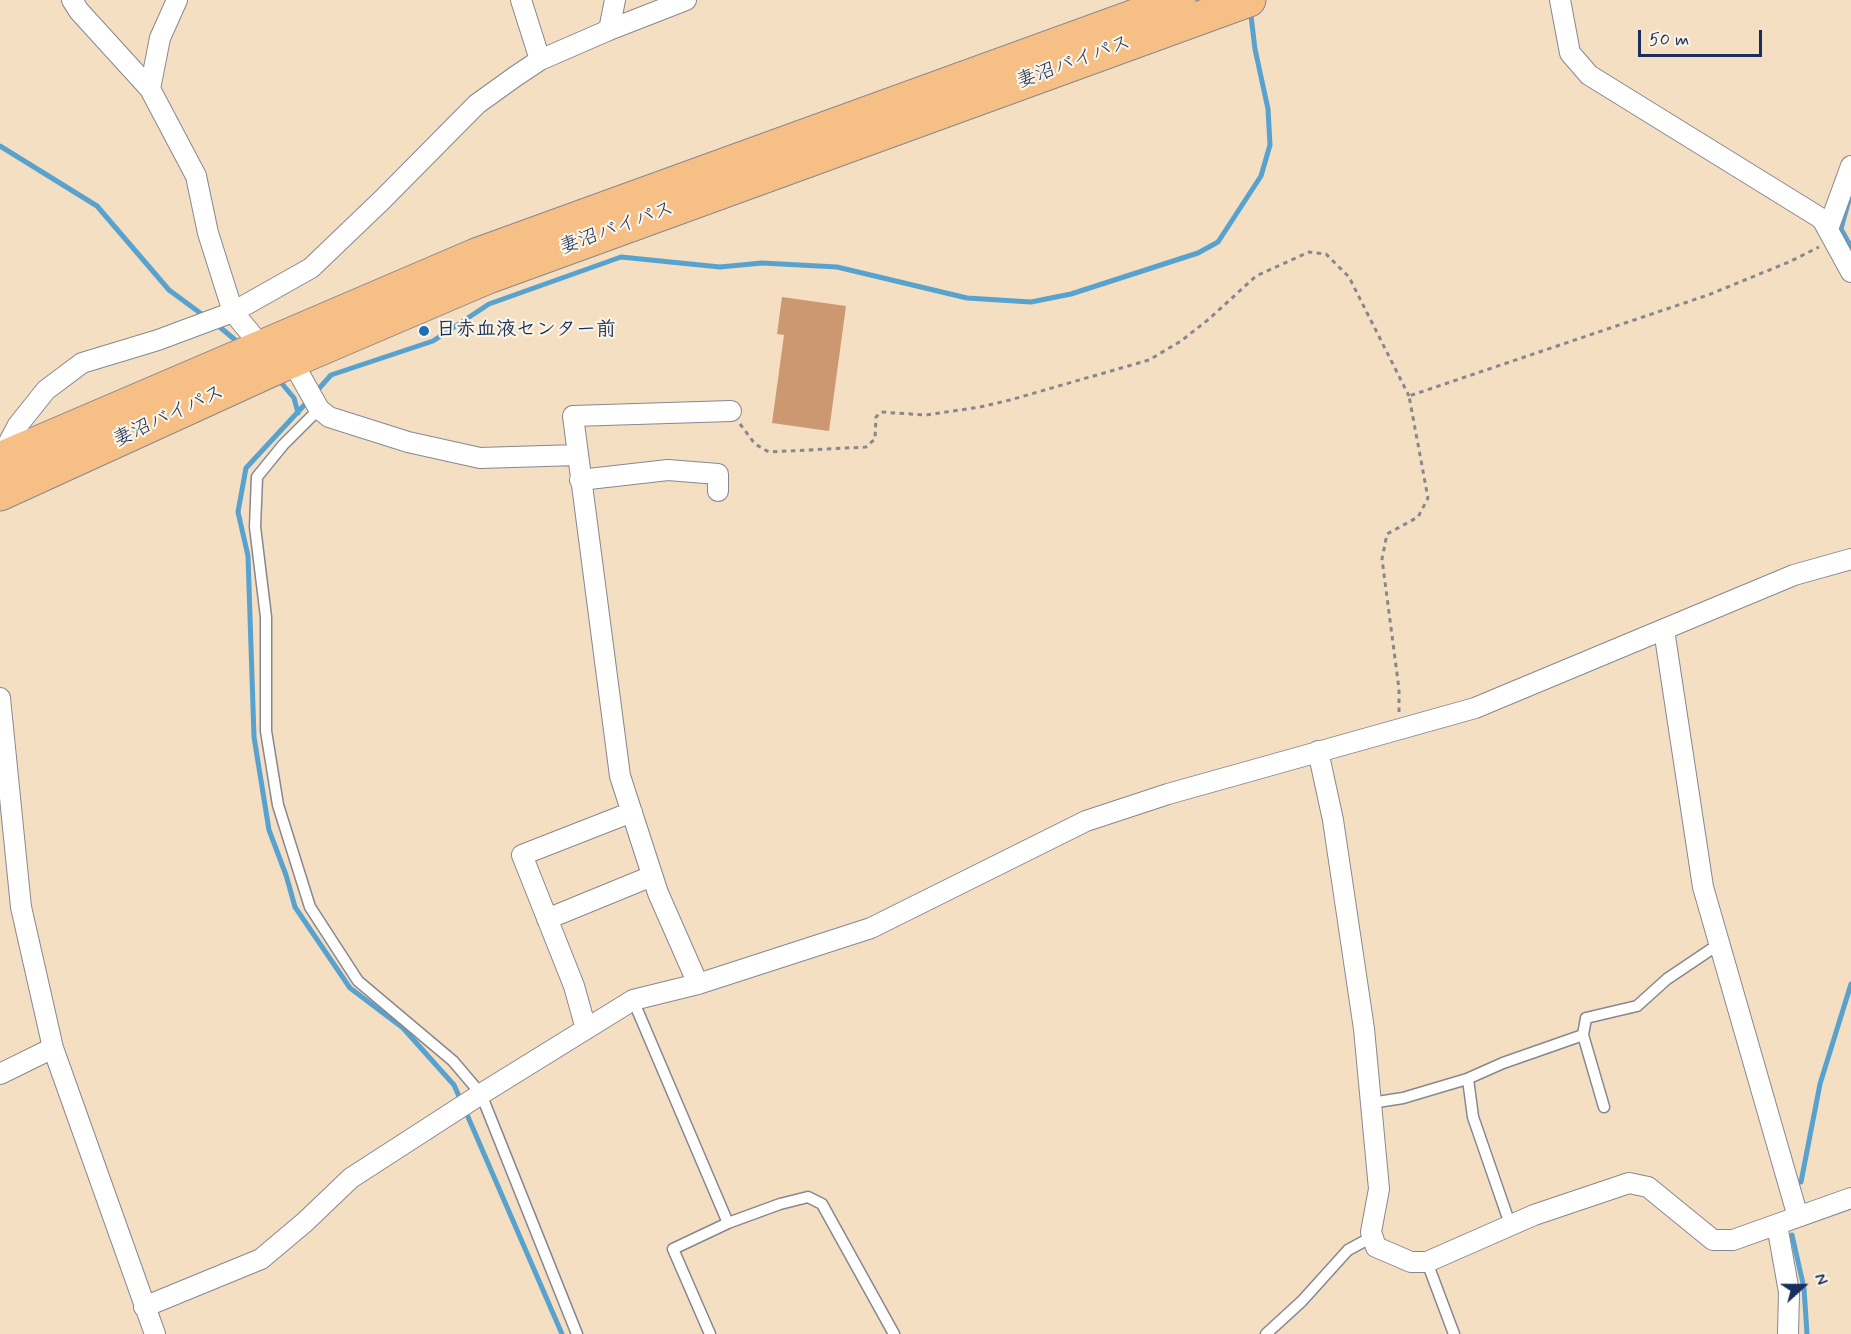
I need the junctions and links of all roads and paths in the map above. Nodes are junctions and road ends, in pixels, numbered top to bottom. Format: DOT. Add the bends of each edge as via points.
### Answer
graph roads {
  1 [pos="72,0"];
  2 [pos="177,0"];
  3 [pos="521,0"];
  4 [pos="615,0"];
  5 [pos="686,0"];
  6 [pos="1179,0"];
  7 [pos="1249,0"];
  8 [pos="1560,0"];
  9 [pos="609,30"];
  10 [pos="540,60"];
  11 [pos="150,90"];
  12 [pos="1851,166"];
  13 [pos="1830,234"];
  14 [pos="1851,272"];
  15 [pos="227,314"];
  16 [pos="271,363"];
  17 [pos="1409,396"];
  18 [pos="318,408"];
  19 [pos="731,411"];
  20 [pos="577,455"];
  21 [pos="0,459"];
  22 [pos="580,480"];
  23 [pos="718,491"];
  24 [pos="0,494"];
  25 [pos="1851,559"];
  26 [pos="1664,630"];
  27 [pos="0,698"];
  28 [pos="1398,729"];
  29 [pos="1318,751"];
  30 [pos="632,812"];
  31 [pos="652,876"];
  32 [pos="547,919"];
  33 [pos="1719,944"];
  34 [pos="698,984"];
  35 [pos="633,1000"];
  36 [pos="586,1029"];
  37 [pos="1583,1035"];
  38 [pos="53,1048"];
  39 [pos="0,1074"];
  40 [pos="1468,1079"];
  41 [pos="481,1094"];
  42 [pos="1371,1103"];
  43 [pos="1604,1107"];
  44 [pos="1851,1198"];
  45 [pos="1798,1217"];
  46 [pos="728,1223"];
  47 [pos="1777,1225"];
  48 [pos="1511,1227"];
  49 [pos="1372,1237"];
  50 [pos="1427,1262"];
  51 [pos="144,1307"];
  52 [pos="155,1334"];
  53 [pos="577,1334"];
  54 [pos="710,1334"];
  55 [pos="894,1334"];
  56 [pos="1266,1334"];
  57 [pos="1454,1334"];
  58 [pos="1788,1334"];
  1 -- 11 [label="street"];
  2 -- 11 [label="street" via="160,38"];
  3 -- 10 [label="street"];
  4 -- 9 [label="street"];
  5 -- 9 [label="street"];
  6 -- 16 [label="highway, 妻沼バイパス" via="476,255"];
  7 -- 16 [label="highway, 妻沼バイパス" via="488,277"];
  8 -- 13 [label="street" via="1570,53 1588,75 1822,219"];
  9 -- 10 [label="street"];
  10 -- 15 [label="street" via="477,104 311,268"];
  11 -- 15 [label="street" via="196,176"];
  12 -- 13 [label="street"];
  13 -- 14 [label="street"];
  13 -- 17 [label="path" via="1789,261 1708,295"];
  15 -- 16 [label="street"];
  15 -- 21 [label="street" via="82,363 45,390 18,425"];
  16 -- 18 [label="street"];
  16 -- 21 [label="highway, 妻沼バイパス"];
  16 -- 24 [label="highway, 妻沼バイパス"];
  17 -- 19 [label="path" via="1349,277 1326,254 1309,252 1256,276 1209,319 1149,360 980,407 926,415 881,412 876,417 875,439 866,447 769,452 755,444"];
  17 -- 28 [label="path" via="1428,498 1418,517 1387,534 1382,559 1399,689"];
  18 -- 20 [label="street" via="330,417 408,442 480,458"];
  18 -- 41 [label="lane" via="257,477 255,527 266,618 266,731 278,805 310,907 358,981 453,1061"];
  19 -- 20 [label="street" via="573,416"];
  20 -- 22 [label="street"];
  22 -- 23 [label="street" via="668,470 718,474"];
  22 -- 30 [label="street" via="620,776"];
  25 -- 26 [label="street" via="1794,575"];
  26 -- 28 [label="street" via="1475,708"];
  26 -- 33 [label="street" via="1703,887"];
  27 -- 38 [label="street" via="21,907"];
  28 -- 29 [label="street"];
  29 -- 34 [label="street" via="1086,821 871,928"];
  29 -- 42 [label="street" via="1333,820"];
  30 -- 31 [label="street"];
  30 -- 32 [label="street" via="522,855"];
  31 -- 32 [label="street"];
  31 -- 34 [label="street"];
  32 -- 36 [label="street" via="574,986"];
  33 -- 37 [label="lane" via="1667,979 1636,1006 1586,1018"];
  33 -- 45 [label="street"];
  34 -- 35 [label="street"];
  35 -- 36 [label="street"];
  35 -- 46 [label="lane"];
  36 -- 41 [label="street"];
  37 -- 40 [label="lane"];
  37 -- 43 [label="lane"];
  38 -- 39 [label="street"];
  38 -- 51 [label="street"];
  40 -- 42 [label="lane"];
  40 -- 48 [label="lane" via="1473,1117"];
  41 -- 51 [label="street" via="351,1178 261,1259"];
  41 -- 53 [label="lane"];
  42 -- 49 [label="street" via="1380,1189"];
  44 -- 45 [label="street"];
  45 -- 47 [label="street"];
  46 -- 54 [label="lane" via="674,1249"];
  46 -- 55 [label="lane" via="808,1197 822,1204"];
  47 -- 48 [label="street" via="1734,1240 1713,1240 1648,1187 1629,1182 1534,1215"];
  47 -- 58 [label="street" via="1789,1292"];
  48 -- 50 [label="street"];
  49 -- 50 [label="street" via="1376,1247 1411,1262"];
  49 -- 56 [label="lane" via="1348,1250"];
  50 -- 57 [label="lane"];
  51 -- 52 [label="street"];
}
